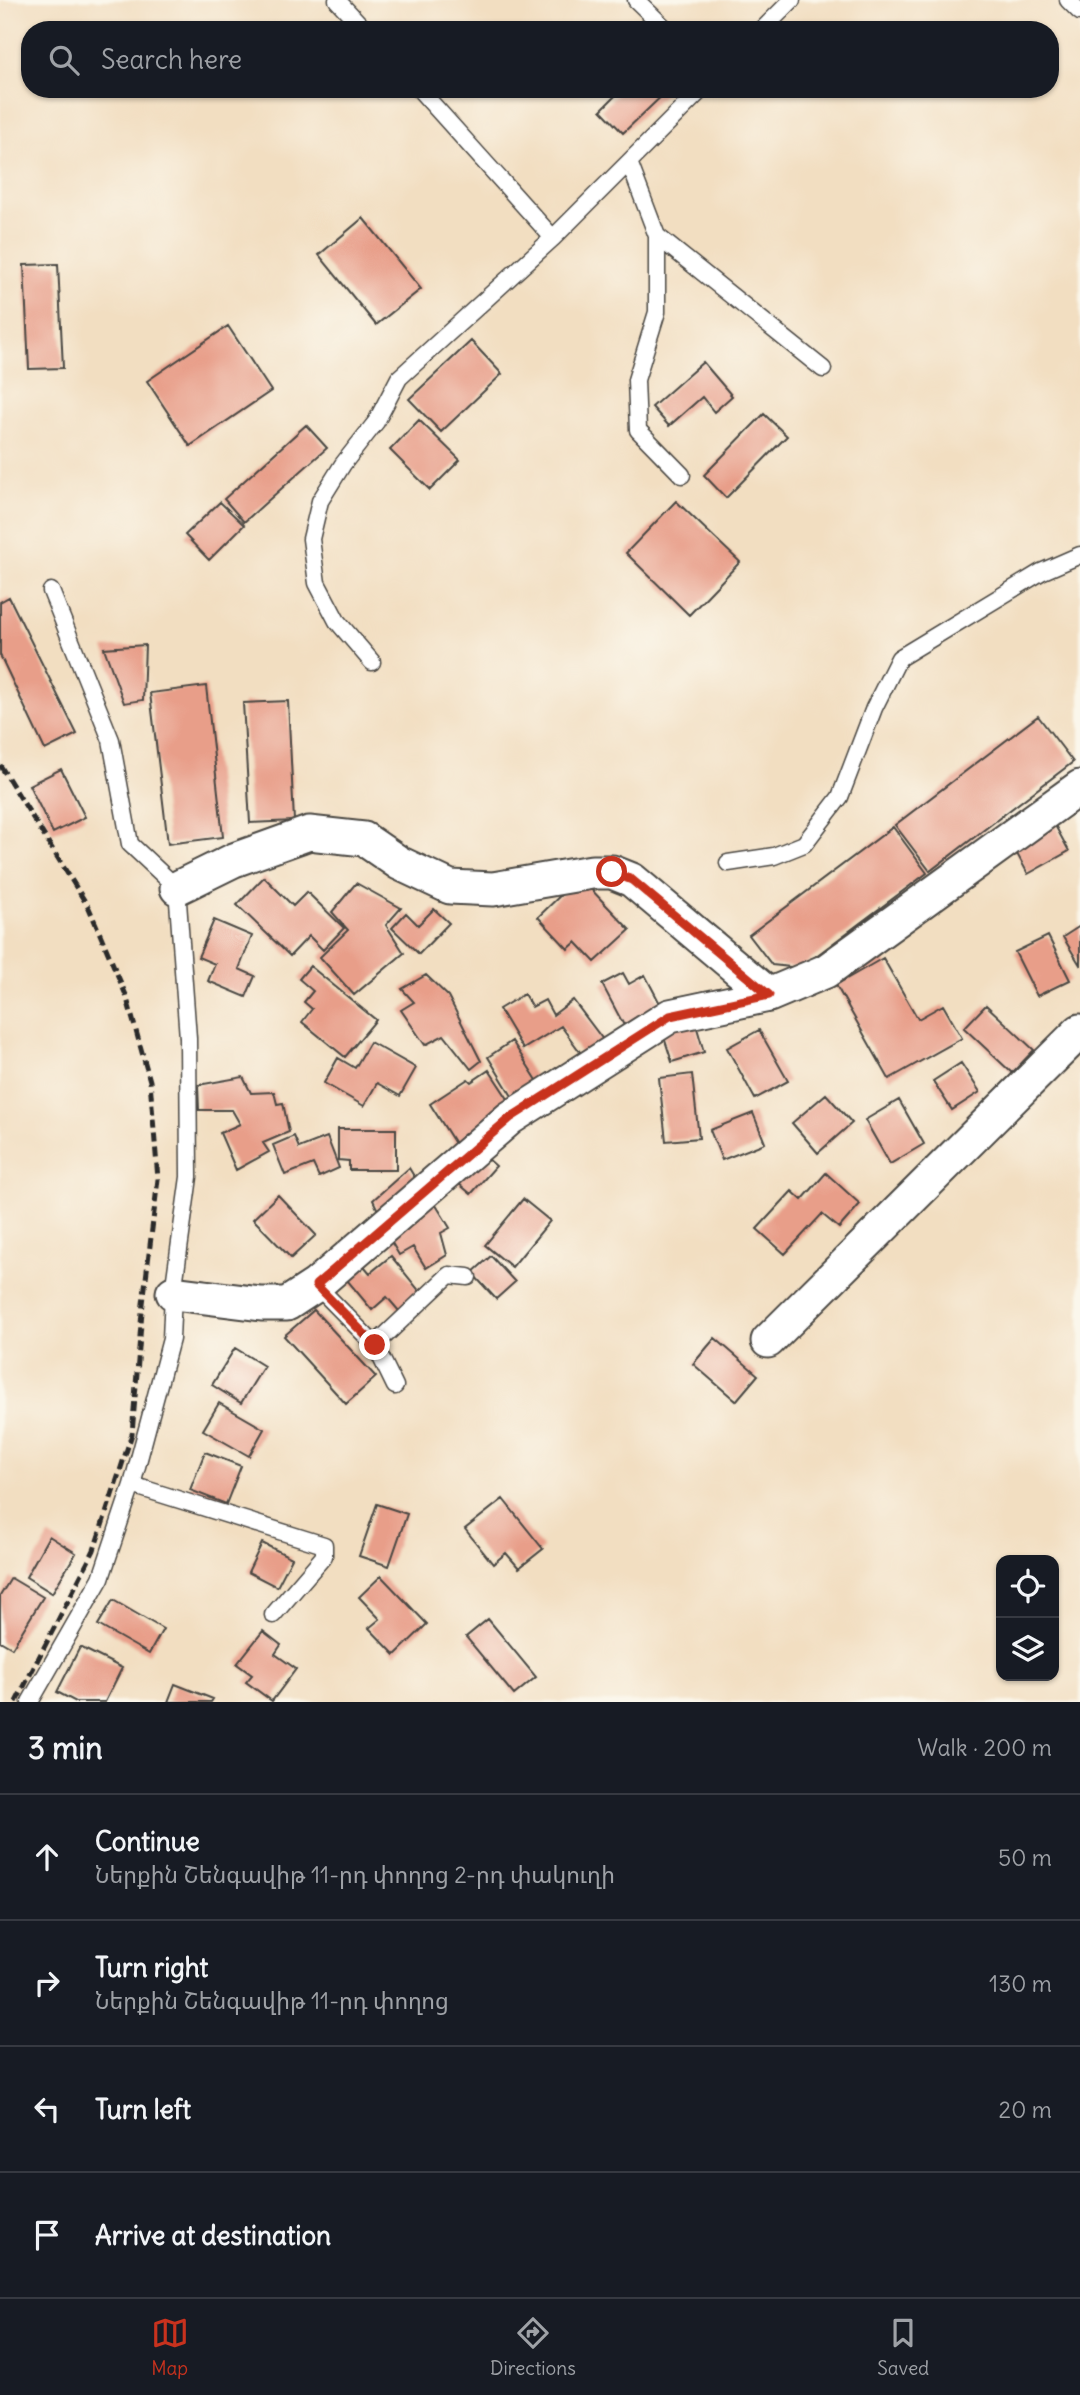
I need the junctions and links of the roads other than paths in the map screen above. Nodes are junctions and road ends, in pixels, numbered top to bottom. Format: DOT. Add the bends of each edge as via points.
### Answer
graph roads {
  1 [pos="337,0"];
  2 [pos="636,0"];
  3 [pos="792,0"];
  4 [pos="1068,0"];
  5 [pos="1080,12"];
  6 [pos="357,21"];
  7 [pos="658,21"];
  8 [pos="771,21"];
  9 [pos="427,98"];
  10 [pos="693,98"];
  11 [pos="629,162"];
  12 [pos="657,236"];
  13 [pos="553,238"];
  14 [pos="822,369"];
  15 [pos="682,475"];
  16 [pos="1080,555"];
  17 [pos="51,591"];
  18 [pos="372,662"];
  19 [pos="1080,787"];
  20 [pos="728,863"];
  21 [pos="177,888"];
  22 [pos="769,995"];
  23 [pos="1080,1031"];
  24 [pos="467,1277"];
  25 [pos="316,1285"];
  26 [pos="173,1293"];
  27 [pos="768,1341"];
  28 [pos="375,1345"];
  29 [pos="396,1386"];
  30 [pos="132,1485"];
  31 [pos="273,1615"];
  32 [pos="30,1702"];
  1 -- 6 [label="lane"];
  2 -- 7 [label="lane"];
  3 -- 8 [label="lane"];
  4 -- 5 [label="lane"];
  9 -- 13 [label="lane"];
  10 -- 11 [label="lane"];
  11 -- 12 [label="lane"];
  11 -- 13 [label="lane"];
  12 -- 14 [label="lane"];
  12 -- 15 [label="lane" via="657,312 636,380 638,430"];
  13 -- 18 [label="lane" via="399,378 376,422 320,501 310,539 317,583 337,621"];
  16 -- 20 [label="lane" via="1041,572 899,658 840,797 804,844 774,856"];
  17 -- 21 [label="lane" via="111,740 130,844"];
  19 -- 22 [label="street" via="826,971"];
  21 -- 22 [label="street" via="233,860 309,833 364,839 399,863 450,887 493,889 612,872 632,880"];
  21 -- 26 [label="lane" via="188,1038 189,1177"];
  22 -- 25 [label="street" via="670,1016 532,1103"];
  23 -- 27 [label="street"];
  24 -- 28 [label="lane" via="449,1275"];
  25 -- 26 [label="street" via="287,1304"];
  25 -- 28 [label="lane"];
  26 -- 30 [label="lane" via="171,1339"];
  28 -- 29 [label="lane"];
  30 -- 31 [label="lane" via="324,1545 324,1556"];
  30 -- 32 [label="lane" via="101,1578"];
}
